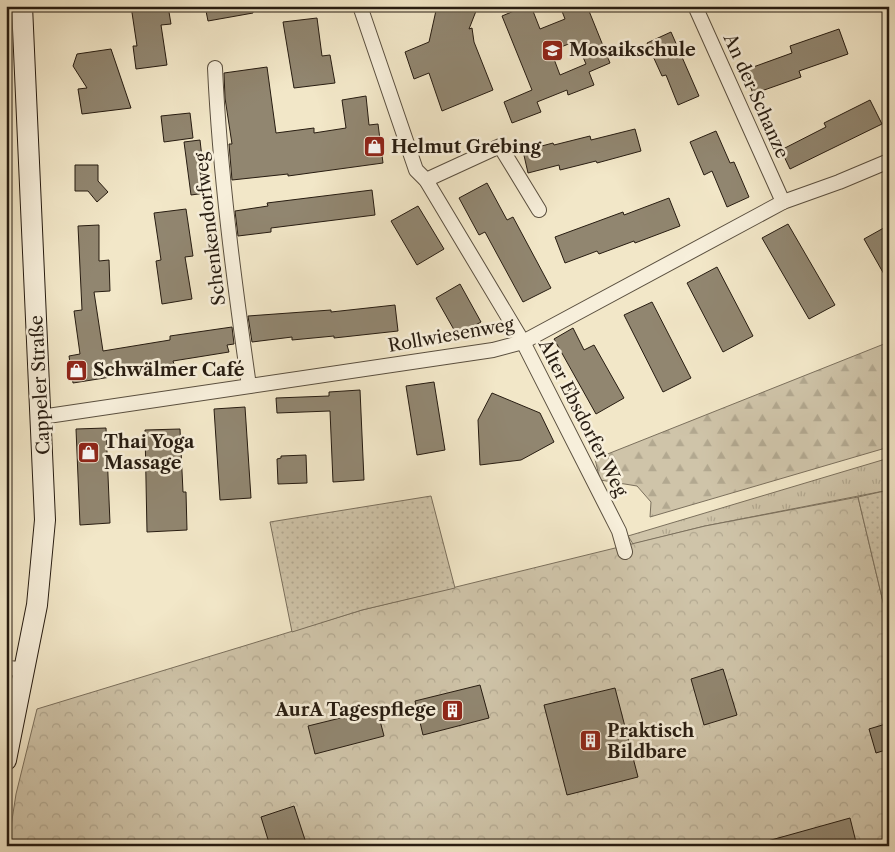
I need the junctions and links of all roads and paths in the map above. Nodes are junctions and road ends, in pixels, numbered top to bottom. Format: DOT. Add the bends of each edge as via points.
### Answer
graph roads {
  1 [pos="22,6"];
  2 [pos="695,6"];
  3 [pos="362,9"];
  4 [pos="215,68"];
  5 [pos="889,161"];
  6 [pos="426,180"];
  7 [pos="783,202"];
  8 [pos="539,210"];
  9 [pos="523,342"];
  10 [pos="249,386"];
  11 [pos="41,417"];
  12 [pos="626,552"];
  13 [pos="15,669"];
  14 [pos="6,760"];
  1 -- 11 [label="main road, Cappeler Straße"];
  2 -- 7 [label="street, An der Schanze"];
  3 -- 6 [label="street, Alter Ebsdorfer Weg" via="416,170"];
  4 -- 10 [label="street, Schenkendorfweg" via="218,136"];
  5 -- 7 [label="street, Rollwiesenweg"];
  6 -- 8 [label="street" via="500,146"];
  6 -- 9 [label="street, Alter Ebsdorfer Weg"];
  7 -- 9 [label="street, Rollwiesenweg"];
  9 -- 10 [label="street, Rollwiesenweg" via="493,350"];
  9 -- 12 [label="street, Alter Ebsdorfer Weg" via="619,531"];
  10 -- 11 [label="street, Rollwiesenweg"];
  11 -- 13 [label="main road, Cappeler Straße" via="46,520 37,605"];
  13 -- 14 [label="main road, Cappeler Straße"];
}
